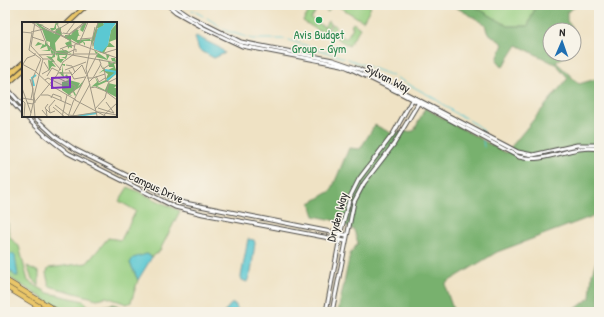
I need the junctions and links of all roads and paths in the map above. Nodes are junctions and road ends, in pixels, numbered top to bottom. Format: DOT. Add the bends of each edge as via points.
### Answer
graph roads {
  1 [pos="87,5"];
  2 [pos="168,5"];
  3 [pos="173,5"];
  4 [pos="69,22"];
  5 [pos="22,64"];
  6 [pos="18,69"];
  7 [pos="22,71"];
  8 [pos="5,72"];
  9 [pos="5,79"];
  10 [pos="5,86"];
  11 [pos="390,86"];
  12 [pos="6,96"];
  13 [pos="413,98"];
  14 [pos="419,102"];
  15 [pos="22,105"];
  16 [pos="22,113"];
  17 [pos="26,117"];
  18 [pos="34,117"];
  19 [pos="599,145"];
  20 [pos="506,149"];
  21 [pos="599,149"];
  22 [pos="340,234"];
  23 [pos="346,235"];
  24 [pos="339,240"];
  25 [pos="345,241"];
  26 [pos="5,280"];
  27 [pos="5,286"];
  28 [pos="48,312"];
  29 [pos="58,312"];
  30 [pos="326,312"];
  31 [pos="332,312"];
  1 -- 4 [label="main road"];
  2 -- 11 [label="street, Sylvan Way" via="181,15 237,44 342,65"];
  3 -- 11 [label="street, Sylvan Way" via="186,15 241,42 343,62"];
  5 -- 6 [label="main road"];
  6 -- 8 [label="main road"];
  6 -- 9 [label="main road"];
  7 -- 10 [label="main road"];
  10 -- 15 [label="street"];
  11 -- 13 [label="street, Sylvan Way"];
  12 -- 16 [label="street, Campus Drive"];
  13 -- 14 [label="street, Sylvan Way"];
  13 -- 22 [label="street, Dryden Way" via="393,134 354,188 346,206"];
  14 -- 20 [label="street, Sylvan Way"];
  14 -- 23 [label="street, Dryden Way" via="394,144 360,189"];
  17 -- 24 [label="street, Campus Drive" via="68,153 176,207"];
  18 -- 22 [label="street, Campus Drive" via="76,150 180,202"];
  19 -- 20 [label="street, Sylvan Way" via="577,145 533,155"];
  20 -- 21 [label="street, Sylvan Way" via="522,158 538,159 574,150"];
  22 -- 23 [label="street, Campus Drive"];
  22 -- 24 [label="street, Dryden Way"];
  23 -- 25 [label="street, Dryden Way"];
  24 -- 25 [label="street, Campus Drive"];
  24 -- 30 [label="street, Dryden Way"];
  25 -- 31 [label="street, Dryden Way"];
  26 -- 29 [label="highway"];
  27 -- 28 [label="highway"];
}
